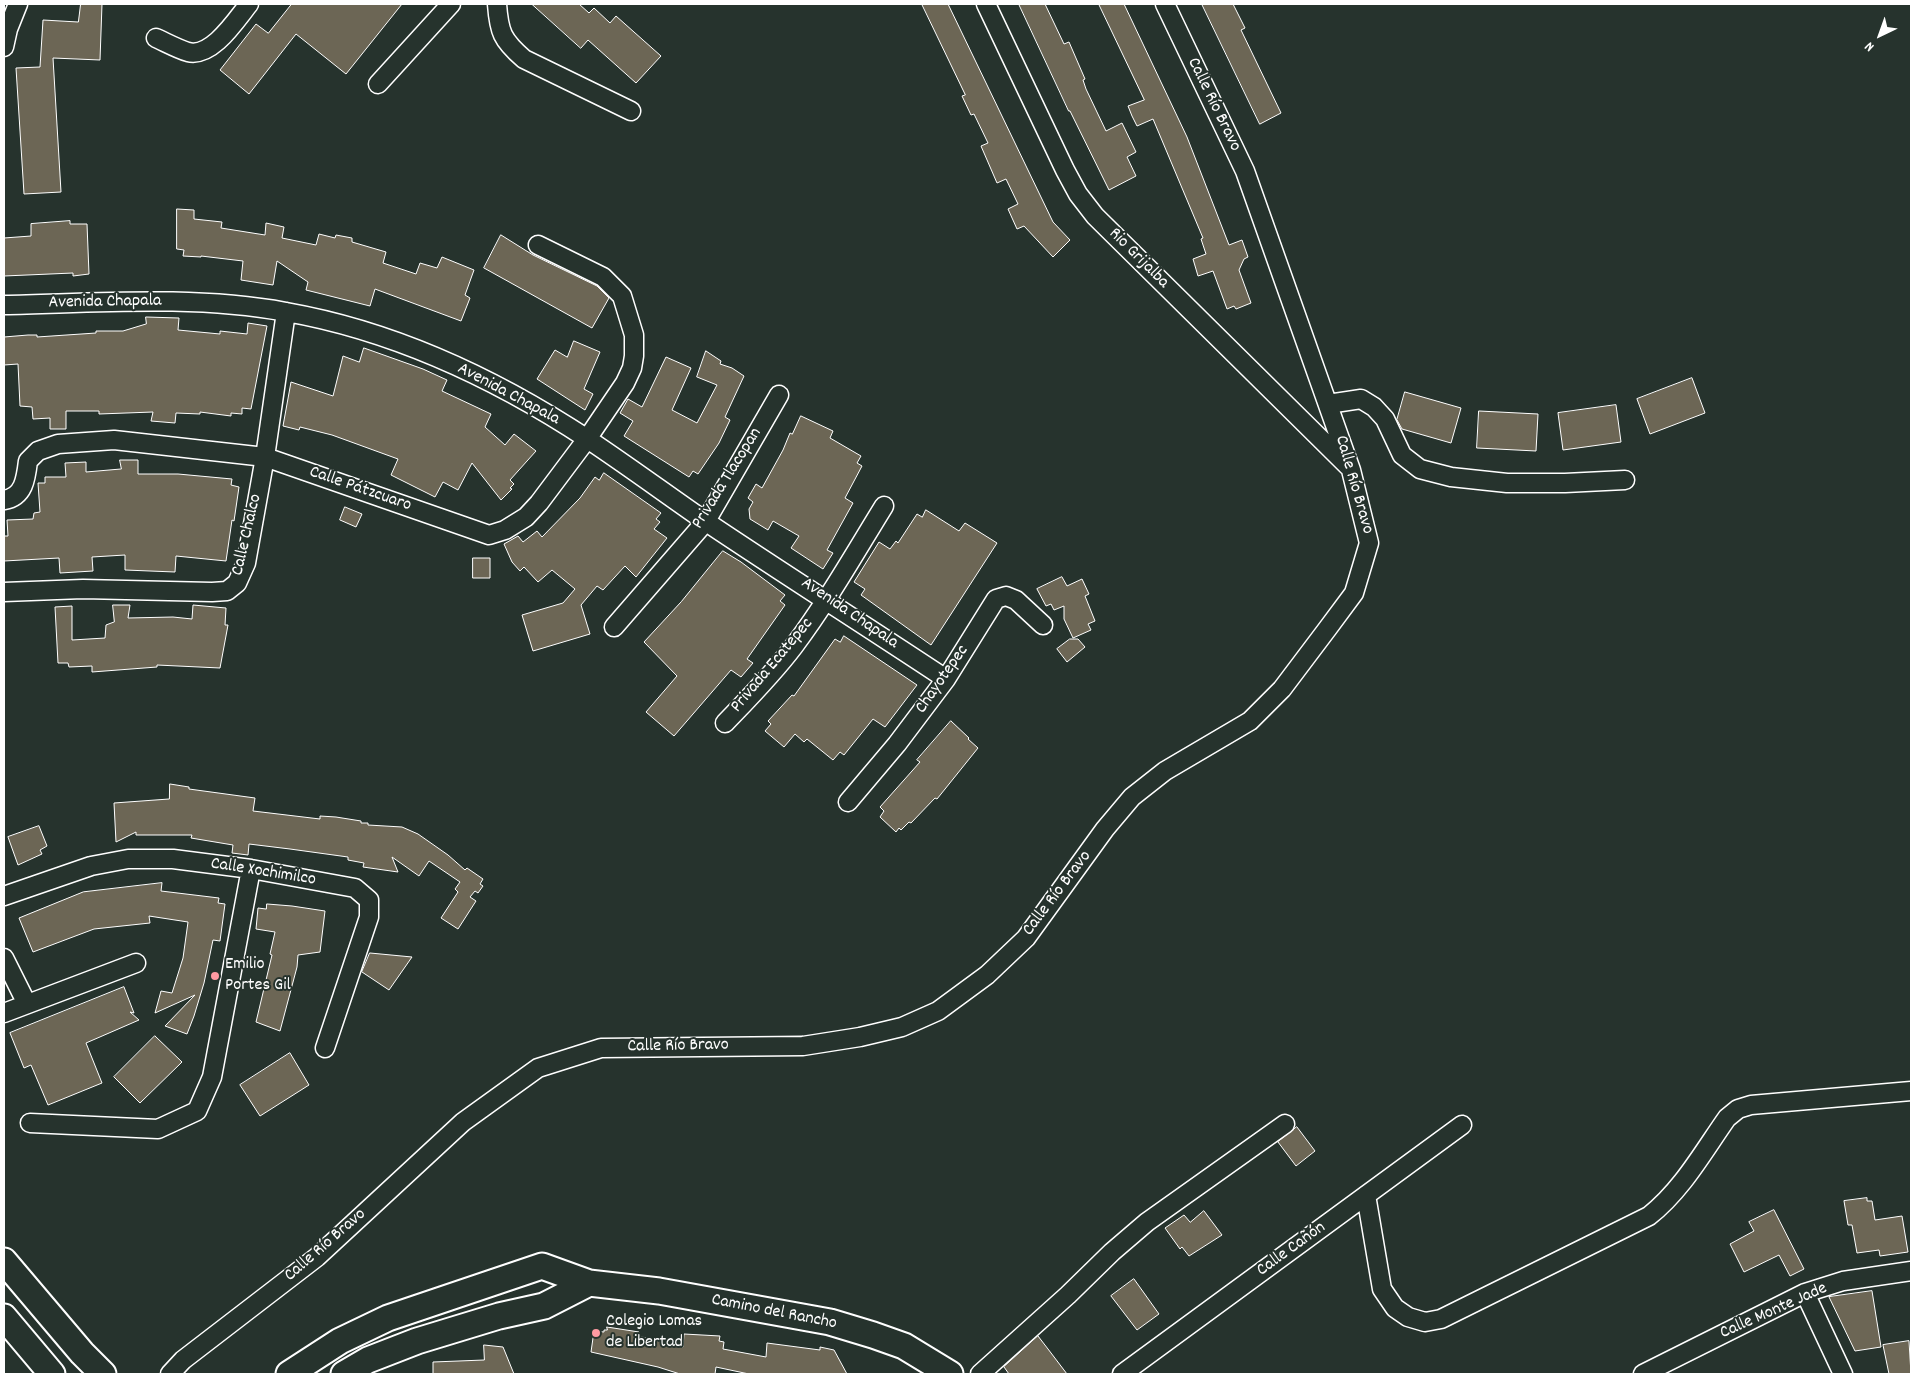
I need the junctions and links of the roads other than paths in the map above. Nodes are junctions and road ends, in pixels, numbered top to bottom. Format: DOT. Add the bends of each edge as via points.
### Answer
graph roads {
  1 [pos="18,4"];
  2 [pos="249,4"];
  3 [pos="450,4"];
  4 [pos="497,4"];
  5 [pos="986,4"];
  6 [pos="1165,4"];
  7 [pos="156,38"];
  8 [pos="4,47"];
  9 [pos="378,84"];
  10 [pos="631,111"];
  11 [pos="538,246"];
  12 [pos="4,305"];
  13 [pos="286,312"];
  14 [pos="779,394"];
  15 [pos="1328,404"];
  16 [pos="587,439"];
  17 [pos="265,456"];
  18 [pos="1352,470"];
  19 [pos="1626,480"];
  20 [pos="4,500"];
  21 [pos="884,506"];
  22 [pos="706,521"];
  23 [pos="4,592"];
  24 [pos="827,600"];
  25 [pos="1043,625"];
  26 [pos="614,627"];
  27 [pos="946,679"];
  28 [pos="725,723"];
  29 [pos="848,802"];
  30 [pos="251,869"];
  31 [pos="4,896"];
  32 [pos="4,958"];
  33 [pos="136,963"];
  34 [pos="27,1004"];
  35 [pos="4,1013"];
  36 [pos="325,1048"];
  37 [pos="1911,1091"];
  38 [pos="30,1123"];
  39 [pos="1285,1124"];
  40 [pos="1462,1125"];
  41 [pos="1366,1195"];
  42 [pos="4,1261"];
  43 [pos="1911,1271"];
  44 [pos="589,1283"];
  45 [pos="1805,1294"];
  46 [pos="4,1317"];
  47 [pos="52,1374"];
  48 [pos="103,1374"];
  49 [pos="170,1374"];
  50 [pos="290,1374"];
  51 [pos="344,1374"];
  52 [pos="950,1374"];
  53 [pos="980,1374"];
  54 [pos="1122,1374"];
  55 [pos="1643,1374"];
  56 [pos="1843,1374"];
  1 -- 8 [label="street"];
  2 -- 7 [label="street" via="213,45 202,52 189,52"];
  3 -- 9 [label="street"];
  4 -- 10 [label="street" via="499,27 509,46 524,59"];
  5 -- 18 [label="street, Rio Grijalba" via="1065,170 1095,216"];
  6 -- 15 [label="street, Calle Río Bravo" via="1245,171"];
  11 -- 16 [label="street, Calle Pátzcuaro" via="603,278 622,296 634,335 632,368"];
  12 -- 13 [label="street, Avenida Chapala" via="194,301"];
  13 -- 16 [label="street, Avenida Chapala" via="364,331 428,354 491,384"];
  13 -- 17 [label="street, Calle Chalco"];
  14 -- 22 [label="street, Privada Tlacopan"];
  15 -- 18 [label="street, Calle Río Bravo"];
  15 -- 19 [label="street" via="1361,399 1385,419 1402,455 1420,469 1451,477 1508,483"];
  16 -- 17 [label="street, Calle Pátzcuaro" via="526,517 505,530 489,535"];
  16 -- 22 [label="street, Avenida Chapala"];
  17 -- 20 [label="street, Calle Pátzcuaro" via="114,440 58,444 38,451 28,460 26,480 20,493"];
  17 -- 23 [label="street, Calle Chalco" via="246,563 238,583 227,591 83,589"];
  18 -- 49 [label="street, Calle Río Bravo" via="1369,543 1354,593 1282,690 1250,721 1165,771 1132,798 1026,938 987,976 938,1011 902,1027 860,1037 803,1046 601,1048 538,1068 463,1122 317,1257 183,1360"];
  21 -- 24 [label="street, Privada Ecatepec"];
  22 -- 24 [label="street, Avenida Chapala"];
  22 -- 26 [label="street, Privada Tlacopan"];
  24 -- 27 [label="street, Avenida Chapala"];
  24 -- 28 [label="street, Privada Ecatepec" via="780,664"];
  25 -- 27 [label="street, Chayotepec" via="1016,600 1006,596 996,599"];
  27 -- 29 [label="street, Chayotepec"];
  30 -- 31 [label="street, Calle Xochimilco" via="173,860 128,859 90,866"];
  30 -- 36 [label="street, Calle Xochimilco" via="355,888 369,900 369,918"];
  30 -- 38 [label="street" via="212,1077 196,1111 158,1129"];
  32 -- 34 [label="street"];
  33 -- 34 [label="street"];
  34 -- 35 [label="street"];
  37 -- 41 [label="street" via="1751,1105 1738,1109 1727,1118 1677,1190 1649,1216 1441,1319 1425,1322 1408,1317 1395,1308 1382,1289"];
  39 -- 53 [label="street" via="1147,1222"];
  40 -- 41 [label="street, Calle Cañón"];
  41 -- 54 [label="street, Calle Cañón"];
  42 -- 48 [label="main road"];
  43 -- 45 [label="street, Calle Monte Jade" via="1843,1282"];
  44 -- 50 [label="main road, Camino del Rancho" via="542,1266 388,1318 340,1341"];
  44 -- 51 [label="main road" via="544,1306 498,1316 417,1341 368,1360"];
  44 -- 52 [label="main road, Camino del Rancho" via="659,1291 830,1322 904,1346"];
  45 -- 55 [label="street, Calle Monte Jade"];
  45 -- 56 [label="street"];
  46 -- 47 [label="main road"];
}
